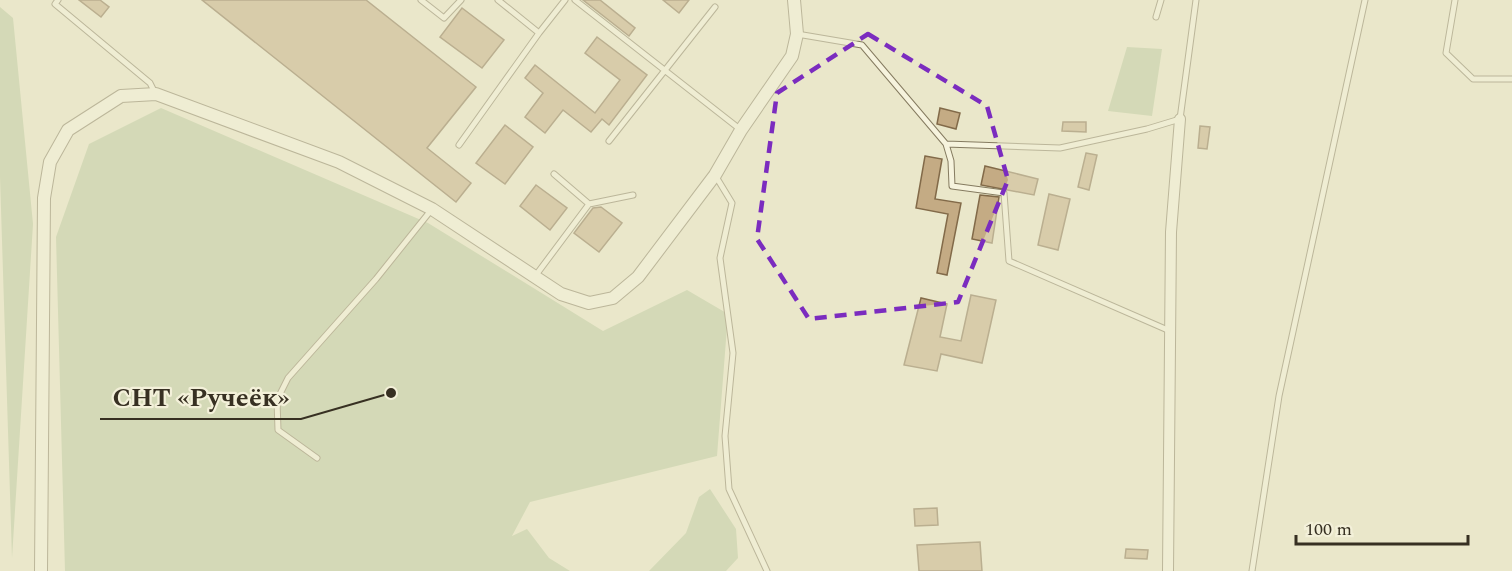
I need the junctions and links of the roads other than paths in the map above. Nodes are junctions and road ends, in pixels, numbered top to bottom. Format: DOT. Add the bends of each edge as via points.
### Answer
graph roads {
  1 [pos="58,0"];
  2 [pos="421,0"];
  3 [pos="462,0"];
  4 [pos="498,0"];
  5 [pos="565,0"];
  6 [pos="575,0"];
  7 [pos="794,0"];
  8 [pos="1161,0"];
  9 [pos="1196,0"];
  10 [pos="1365,0"];
  11 [pos="1455,0"];
  12 [pos="715,7"];
  13 [pos="1156,17"];
  14 [pos="539,33"];
  15 [pos="797,34"];
  16 [pos="665,71"];
  17 [pos="1512,79"];
  18 [pos="156,94"];
  19 [pos="1180,118"];
  20 [pos="741,130"];
  21 [pos="609,141"];
  22 [pos="459,144"];
  23 [pos="946,144"];
  24 [pos="554,174"];
  25 [pos="715,175"];
  26 [pos="633,195"];
  27 [pos="589,204"];
  28 [pos="432,209"];
  29 [pos="535,277"];
  30 [pos="1170,331"];
  31 [pos="317,458"];
  32 [pos="41,571"];
  33 [pos="767,571"];
  34 [pos="1168,571"];
  35 [pos="1252,571"];
  1 -- 18 [label="lane" via="55,4 150,83"];
  2 -- 3 [label="lane" via="444,18"];
  4 -- 14 [label="lane"];
  5 -- 14 [label="lane"];
  6 -- 16 [label="lane"];
  7 -- 15 [label="street"];
  8 -- 13 [label="lane"];
  9 -- 19 [label="lane"];
  10 -- 35 [label="lane" via="1279,396"];
  11 -- 17 [label="lane" via="1446,53 1473,80"];
  12 -- 16 [label="lane"];
  14 -- 22 [label="lane"];
  15 -- 20 [label="street" via="792,56"];
  15 -- 23 [label="lane" via="862,45"];
  16 -- 20 [label="lane"];
  16 -- 21 [label="lane"];
  18 -- 28 [label="street" via="339,162"];
  18 -- 32 [label="street" via="121,96 90,114 68,130 50,162 44,198"];
  19 -- 23 [label="lane" via="1060,148"];
  19 -- 30 [label="street" via="1171,232"];
  20 -- 25 [label="street"];
  23 -- 30 [label="lane" via="952,186 1004,193 1009,261"];
  24 -- 27 [label="lane"];
  25 -- 29 [label="street" via="638,277 614,298 589,303 561,294"];
  25 -- 33 [label="lane" via="732,202 720,258 733,353 725,435 729,489"];
  26 -- 27 [label="lane"];
  27 -- 29 [label="lane"];
  28 -- 29 [label="street"];
  28 -- 31 [label="lane" via="288,378 277,399 278,430"];
  30 -- 34 [label="street"];
}
